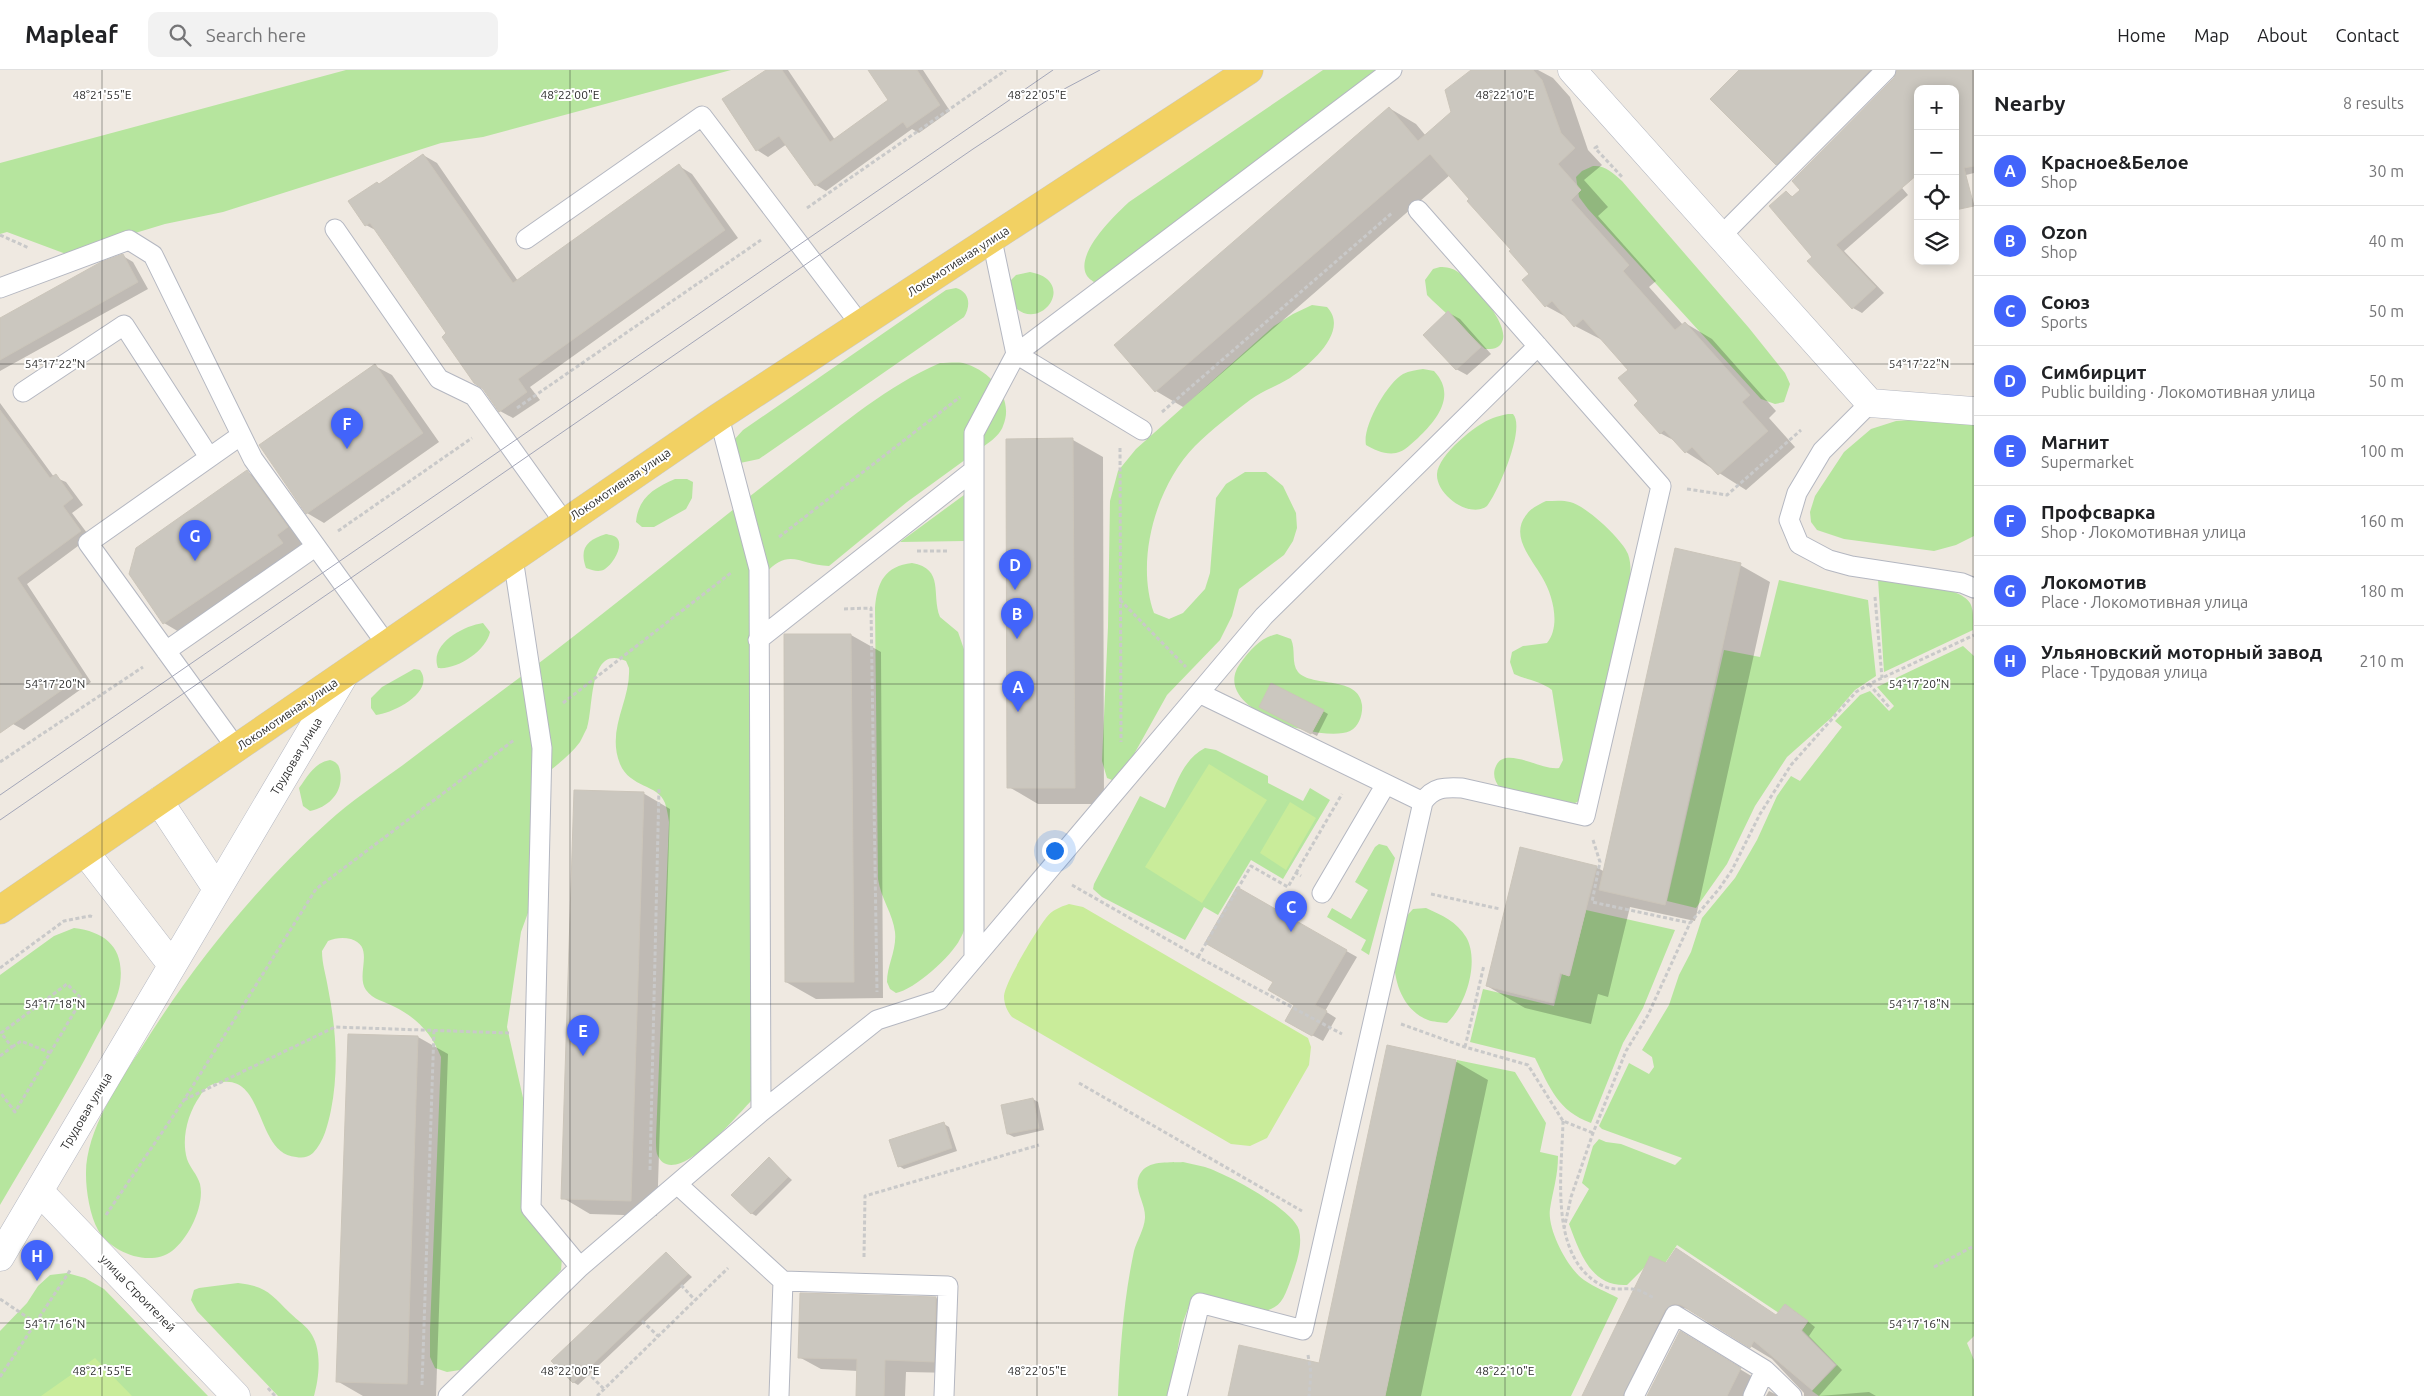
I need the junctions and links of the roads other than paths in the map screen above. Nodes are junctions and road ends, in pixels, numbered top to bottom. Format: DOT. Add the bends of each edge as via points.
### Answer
graph roads {
  1 [pos="1249,70"];
  2 [pos="1392,70"];
  3 [pos="1572,70"];
  4 [pos="1886,70"];
  5 [pos="1418,210"];
  6 [pos="335,230"];
  7 [pos="1721,236"];
  8 [pos="526,239"];
  9 [pos="992,240"];
  10 [pos="0,288"];
  11 [pos="860,324"];
  12 [pos="1538,346"];
  13 [pos="1016,354"];
  14 [pos="23,392"];
  15 [pos="1870,403"];
  16 [pos="1974,411"];
  17 [pos="719,417"];
  18 [pos="1142,430"];
  19 [pos="240,436"];
  20 [pos="209,458"];
  21 [pos="974,470"];
  22 [pos="564,522"];
  23 [pos="315,547"];
  24 [pos="513,558"];
  25 [pos="1974,588"];
  26 [pos="758,640"];
  27 [pos="387,645"];
  28 [pos="166,651"];
  29 [pos="343,677"];
  30 [pos="1202,689"];
  31 [pos="237,749"];
  32 [pos="1386,784"];
  33 [pos="159,801"];
  34 [pos="1422,802"];
  35 [pos="84,852"];
  36 [pos="217,889"];
  37 [pos="1323,891"];
  38 [pos="0,910"];
  39 [pos="974,958"];
  40 [pos="172,965"];
  41 [pos="761,1112"];
  42 [pos="677,1184"];
  43 [pos="39,1191"];
  44 [pos="0,1257"];
  45 [pos="580,1267"];
  46 [pos="783,1281"];
  47 [pos="1765,1370"];
  48 [pos="236,1396"];
  49 [pos="448,1396"];
  50 [pos="780,1396"];
  51 [pos="944,1396"];
  52 [pos="1177,1396"];
  53 [pos="1634,1396"];
  54 [pos="1752,1396"];
  55 [pos="1792,1396"];
  1 -- 9 [label="main road, Локомотивная улица"];
  2 -- 13 [label="lane"];
  3 -- 7 [label="street"];
  4 -- 7 [label="lane"];
  5 -- 12 [label="lane"];
  6 -- 22 [label="lane" via="439,379 474,396"];
  7 -- 15 [label="street"];
  8 -- 11 [label="lane" via="702,116"];
  9 -- 11 [label="main road, Локомотивная улица"];
  9 -- 13 [label="lane"];
  10 -- 19 [label="lane" via="129,240 153,255"];
  11 -- 17 [label="main road, Локомотивная улица"];
  12 -- 30 [label="lane" via="1264,616"];
  12 -- 34 [label="lane" via="1661,486 1584,816 1462,788 1435,790"];
  13 -- 18 [label="lane"];
  13 -- 21 [label="lane" via="974,433"];
  14 -- 20 [label="lane" via="124,325"];
  15 -- 16 [label="street"];
  15 -- 25 [label="lane" via="1822,451 1797,493 1789,520 1799,544 1829,560 1851,566 1962,583"];
  17 -- 22 [label="main road, Локомотивная улица"];
  17 -- 26 [label="lane" via="759,568"];
  19 -- 20 [label="lane"];
  19 -- 23 [label="lane"];
  20 -- 28 [label="lane" via="88,543"];
  21 -- 26 [label="lane"];
  21 -- 39 [label="lane"];
  22 -- 24 [label="main road, Локомотивная улица"];
  23 -- 27 [label="lane"];
  23 -- 28 [label="lane"];
  24 -- 27 [label="main road, Локомотивная улица"];
  24 -- 45 [label="lane" via="542,748 532,1208"];
  26 -- 41 [label="lane"];
  27 -- 29 [label="main road, Локомотивная улица"];
  28 -- 31 [label="lane"];
  29 -- 31 [label="main road, Локомотивная улица"];
  29 -- 36 [label="street, Трудовая улица"];
  30 -- 32 [label="lane"];
  30 -- 39 [label="lane"];
  31 -- 33 [label="main road, Локомотивная улица"];
  32 -- 34 [label="lane"];
  32 -- 37 [label="lane"];
  33 -- 35 [label="main road, Локомотивная улица"];
  33 -- 36 [label="street"];
  34 -- 52 [label="lane" via="1303,1330 1200,1303"];
  35 -- 38 [label="main road, Локомотивная улица"];
  35 -- 40 [label="street"];
  36 -- 40 [label="street, Трудовая улица"];
  39 -- 41 [label="lane" via="939,1000 877,1020"];
  40 -- 43 [label="street, Трудовая улица"];
  41 -- 42 [label="lane"];
  42 -- 45 [label="lane"];
  42 -- 46 [label="lane"];
  43 -- 44 [label="street, Трудовая улица"];
  43 -- 48 [label="street, улица Строителей"];
  45 -- 49 [label="lane"];
  46 -- 50 [label="lane"];
  46 -- 51 [label="lane" via="948,1286"];
  47 -- 53 [label="lane" via="1676,1315"];
  47 -- 54 [label="lane"];
  47 -- 55 [label="lane"];
}
